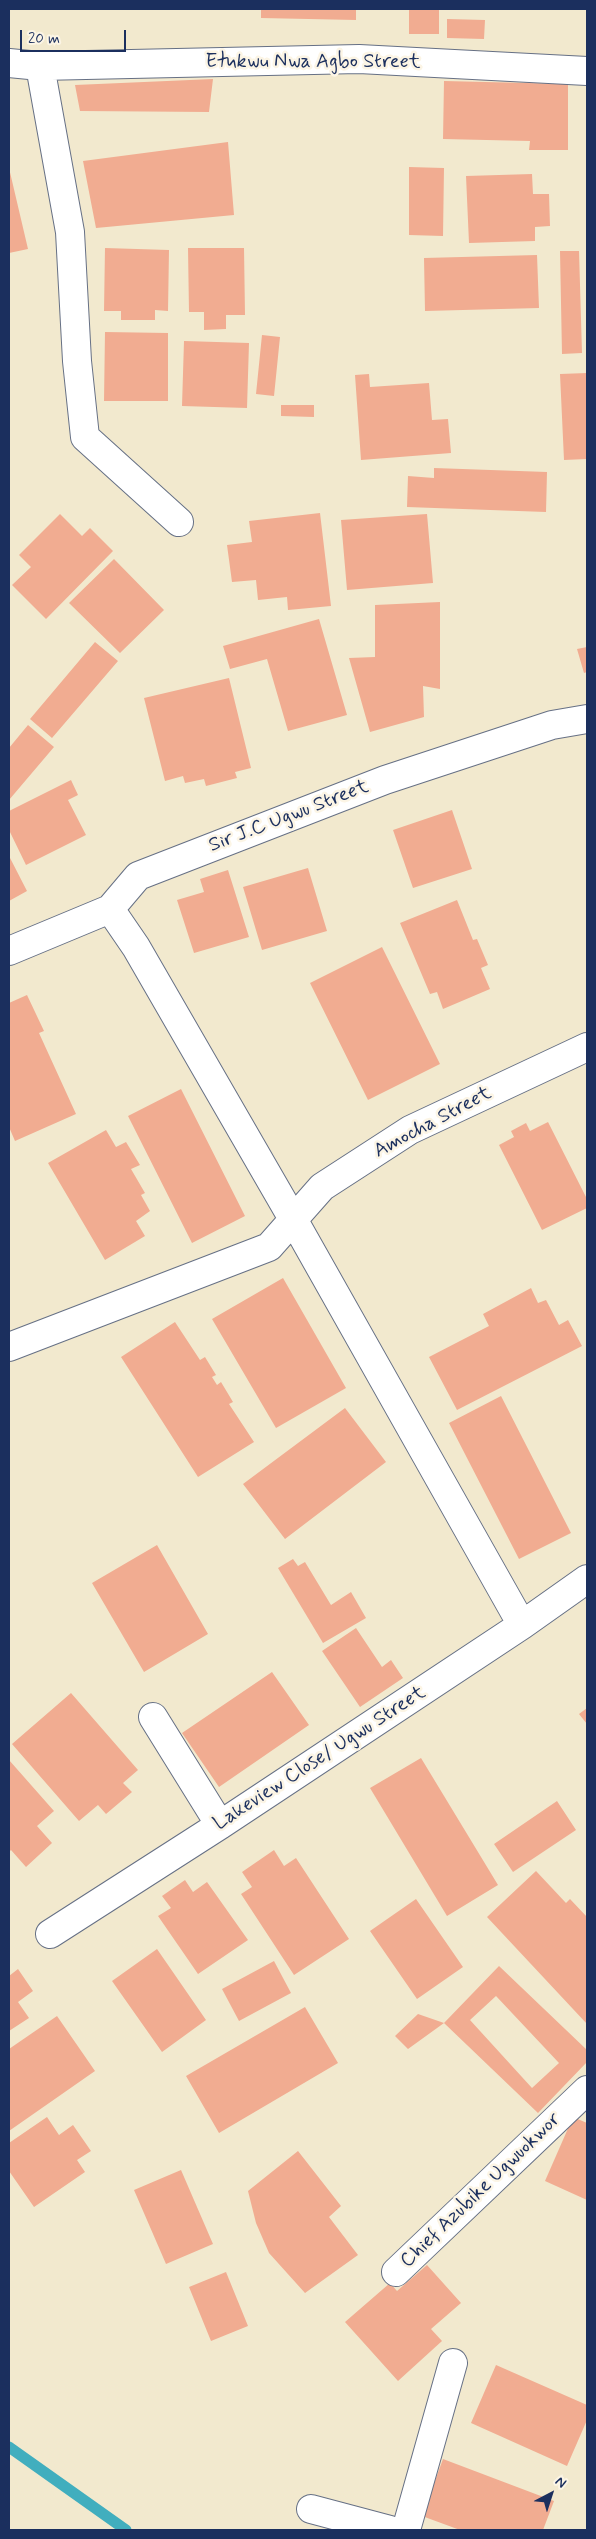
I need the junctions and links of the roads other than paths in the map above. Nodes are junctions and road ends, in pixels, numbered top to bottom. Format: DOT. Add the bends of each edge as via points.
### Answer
graph roads {
  1 [pos="9,63"];
  2 [pos="40,66"];
  3 [pos="587,71"];
  4 [pos="178,522"];
  5 [pos="587,719"];
  6 [pos="110,909"];
  7 [pos="9,950"];
  8 [pos="587,1047"];
  9 [pos="293,1219"];
  10 [pos="9,1347"];
  11 [pos="587,1579"];
  12 [pos="522,1625"];
  13 [pos="153,1717"];
  14 [pos="220,1825"];
  15 [pos="50,1934"];
  16 [pos="587,2090"];
  17 [pos="396,2272"];
  18 [pos="453,2363"];
  19 [pos="311,2509"];
  20 [pos="390,2530"];
  21 [pos="406,2530"];
  1 -- 2 [label="street, Etukwu Nwa Agbo Street"];
  2 -- 3 [label="street, Etukwu Nwa Agbo Street" via="359,59"];
  2 -- 4 [label="street" via="70,232 85,438"];
  5 -- 6 [label="street, Sir J.C Ugwu Street" via="552,726 384,780 138,876"];
  6 -- 7 [label="street, Sir J.C Ugwu Street"];
  6 -- 9 [label="street" via="136,946"];
  8 -- 9 [label="street, Amocha Street" via="410,1130 322,1187"];
  9 -- 10 [label="street, Amocha Street" via="269,1247"];
  9 -- 12 [label="street"];
  11 -- 12 [label="street, Lakeview Close/ Ugwu Street"];
  12 -- 14 [label="street, Lakeview Close/ Ugwu Street"];
  13 -- 14 [label="street"];
  14 -- 15 [label="street, Lakeview Close/ Ugwu Street"];
  16 -- 17 [label="street, Chief Azubike Ugwuokwor"];
  18 -- 21 [label="street"];
  19 -- 20 [label="street"];
}
